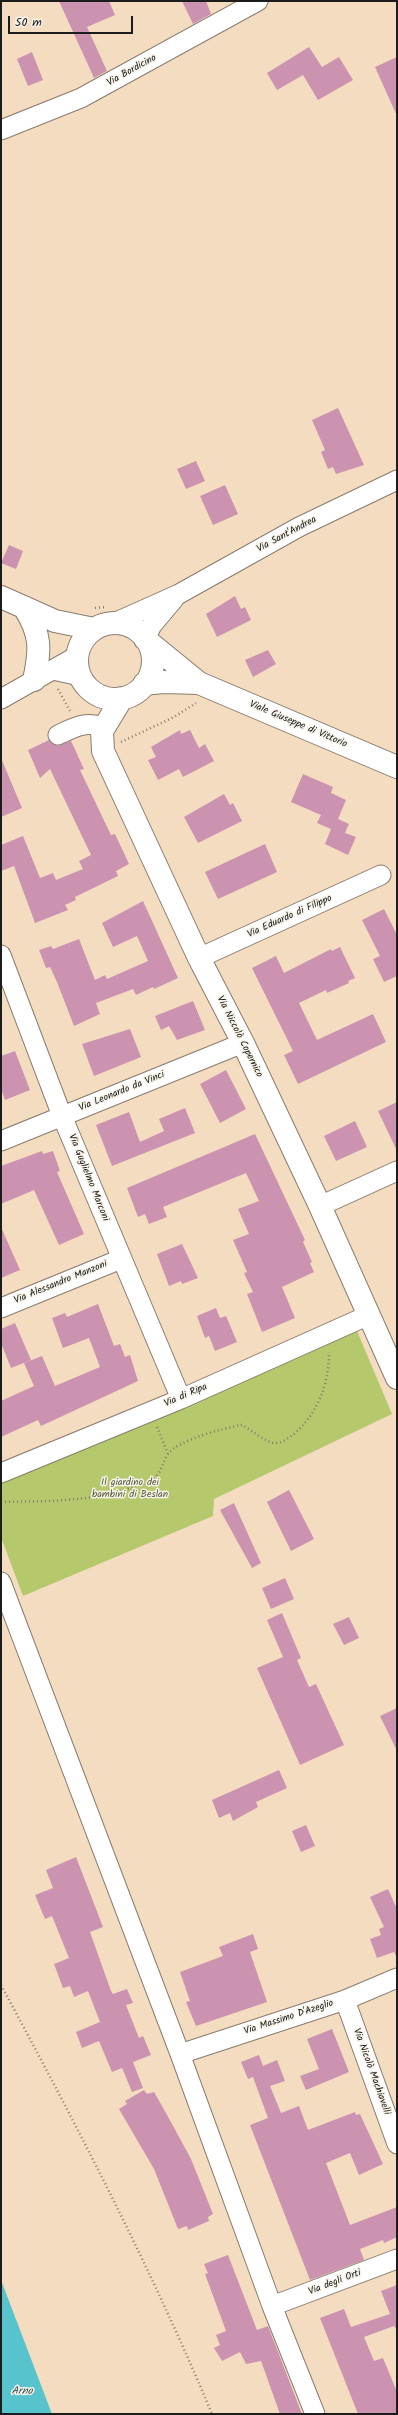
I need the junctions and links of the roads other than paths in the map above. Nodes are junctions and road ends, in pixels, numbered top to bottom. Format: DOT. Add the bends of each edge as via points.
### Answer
graph roads {
  1 [pos="258,1"];
  2 [pos="1,130"];
  3 [pos="397,480"];
  4 [pos="179,594"];
  5 [pos="1,597"];
  6 [pos="24,607"];
  7 [pos="114,623"];
  8 [pos="145,639"];
  9 [pos="83,651"];
  10 [pos="44,675"];
  11 [pos="144,684"];
  12 [pos="200,684"];
  13 [pos="1,698"];
  14 [pos="122,698"];
  15 [pos="103,728"];
  16 [pos="58,735"];
  17 [pos="397,767"];
  18 [pos="381,875"];
  19 [pos="1,955"];
  20 [pos="199,958"];
  21 [pos="243,1042"];
  22 [pos="62,1116"];
  23 [pos="1,1141"];
  24 [pos="397,1171"];
  25 [pos="320,1206"];
  26 [pos="121,1259"];
  27 [pos="1,1308"];
  28 [pos="369,1315"];
  29 [pos="397,1378"];
  30 [pos="181,1399"];
  31 [pos="1,1473"];
  32 [pos="1,1582"];
  33 [pos="397,1978"];
  34 [pos="344,2000"];
  35 [pos="180,2054"];
  36 [pos="397,2144"];
  37 [pos="397,2259"];
  38 [pos="272,2306"];
  39 [pos="315,2414"];
  1 -- 2 [label="street, Via Bordicino" via="81,98"];
  3 -- 4 [label="street, Via Sant'Andrea" via="299,527"];
  4 -- 7 [label="street, Via Sant'Andrea"];
  4 -- 8 [label="street, Via Sant'Andrea" via="152,625"];
  5 -- 6 [label="main road"];
  6 -- 9 [label="main road" via="55,621"];
  6 -- 10 [label="main road" via="40,642 39,658"];
  7 -- 8 [label="main road" via="133,627"];
  7 -- 9 [label="main road"];
  8 -- 11 [label="main road" via="151,651 152,663 150,674"];
  8 -- 12 [label="main road, Viale Giuseppe di Vittorio"];
  9 -- 10 [label="street"];
  9 -- 14 [label="main road" via="93,692 102,696"];
  10 -- 13 [label="street"];
  11 -- 12 [label="main road, Viale Giuseppe di Vittorio"];
  11 -- 14 [label="main road" via="134,693"];
  12 -- 17 [label="main road, Viale Giuseppe di Vittorio"];
  14 -- 15 [label="main road"];
  15 -- 16 [label="street" via="93,724 82,724"];
  15 -- 20 [label="main road, Via Niccolò Copernico" via="103,751"];
  18 -- 20 [label="street, Via Eduardo di Filippo"];
  19 -- 22 [label="street, Via Guglielmo Marconi"];
  20 -- 21 [label="main road, Via Niccolò Copernico"];
  21 -- 22 [label="street, Via Leonardo da Vinci"];
  21 -- 25 [label="main road, Via Niccolò Copernico"];
  22 -- 23 [label="street, Via Leonardo da Vinci"];
  22 -- 26 [label="street, Via Guglielmo Marconi"];
  24 -- 25 [label="street"];
  25 -- 28 [label="main road, Via Niccolò Copernico"];
  26 -- 27 [label="street, Via Alessandro Manzoni"];
  26 -- 30 [label="street, Via Guglielmo Marconi"];
  28 -- 29 [label="main road, Via Niccolò Copernico"];
  28 -- 30 [label="street, Via di Ripa"];
  30 -- 31 [label="street, Via di Ripa"];
  32 -- 35 [label="street"];
  33 -- 34 [label="street, Via Massimo D'Azeglio"];
  34 -- 35 [label="street, Via Massimo D'Azeglio"];
  34 -- 36 [label="street, Via Nicolò Machiavelli"];
  35 -- 38 [label="street"];
  37 -- 38 [label="street, Via degli Orti"];
  38 -- 39 [label="street"];
}
